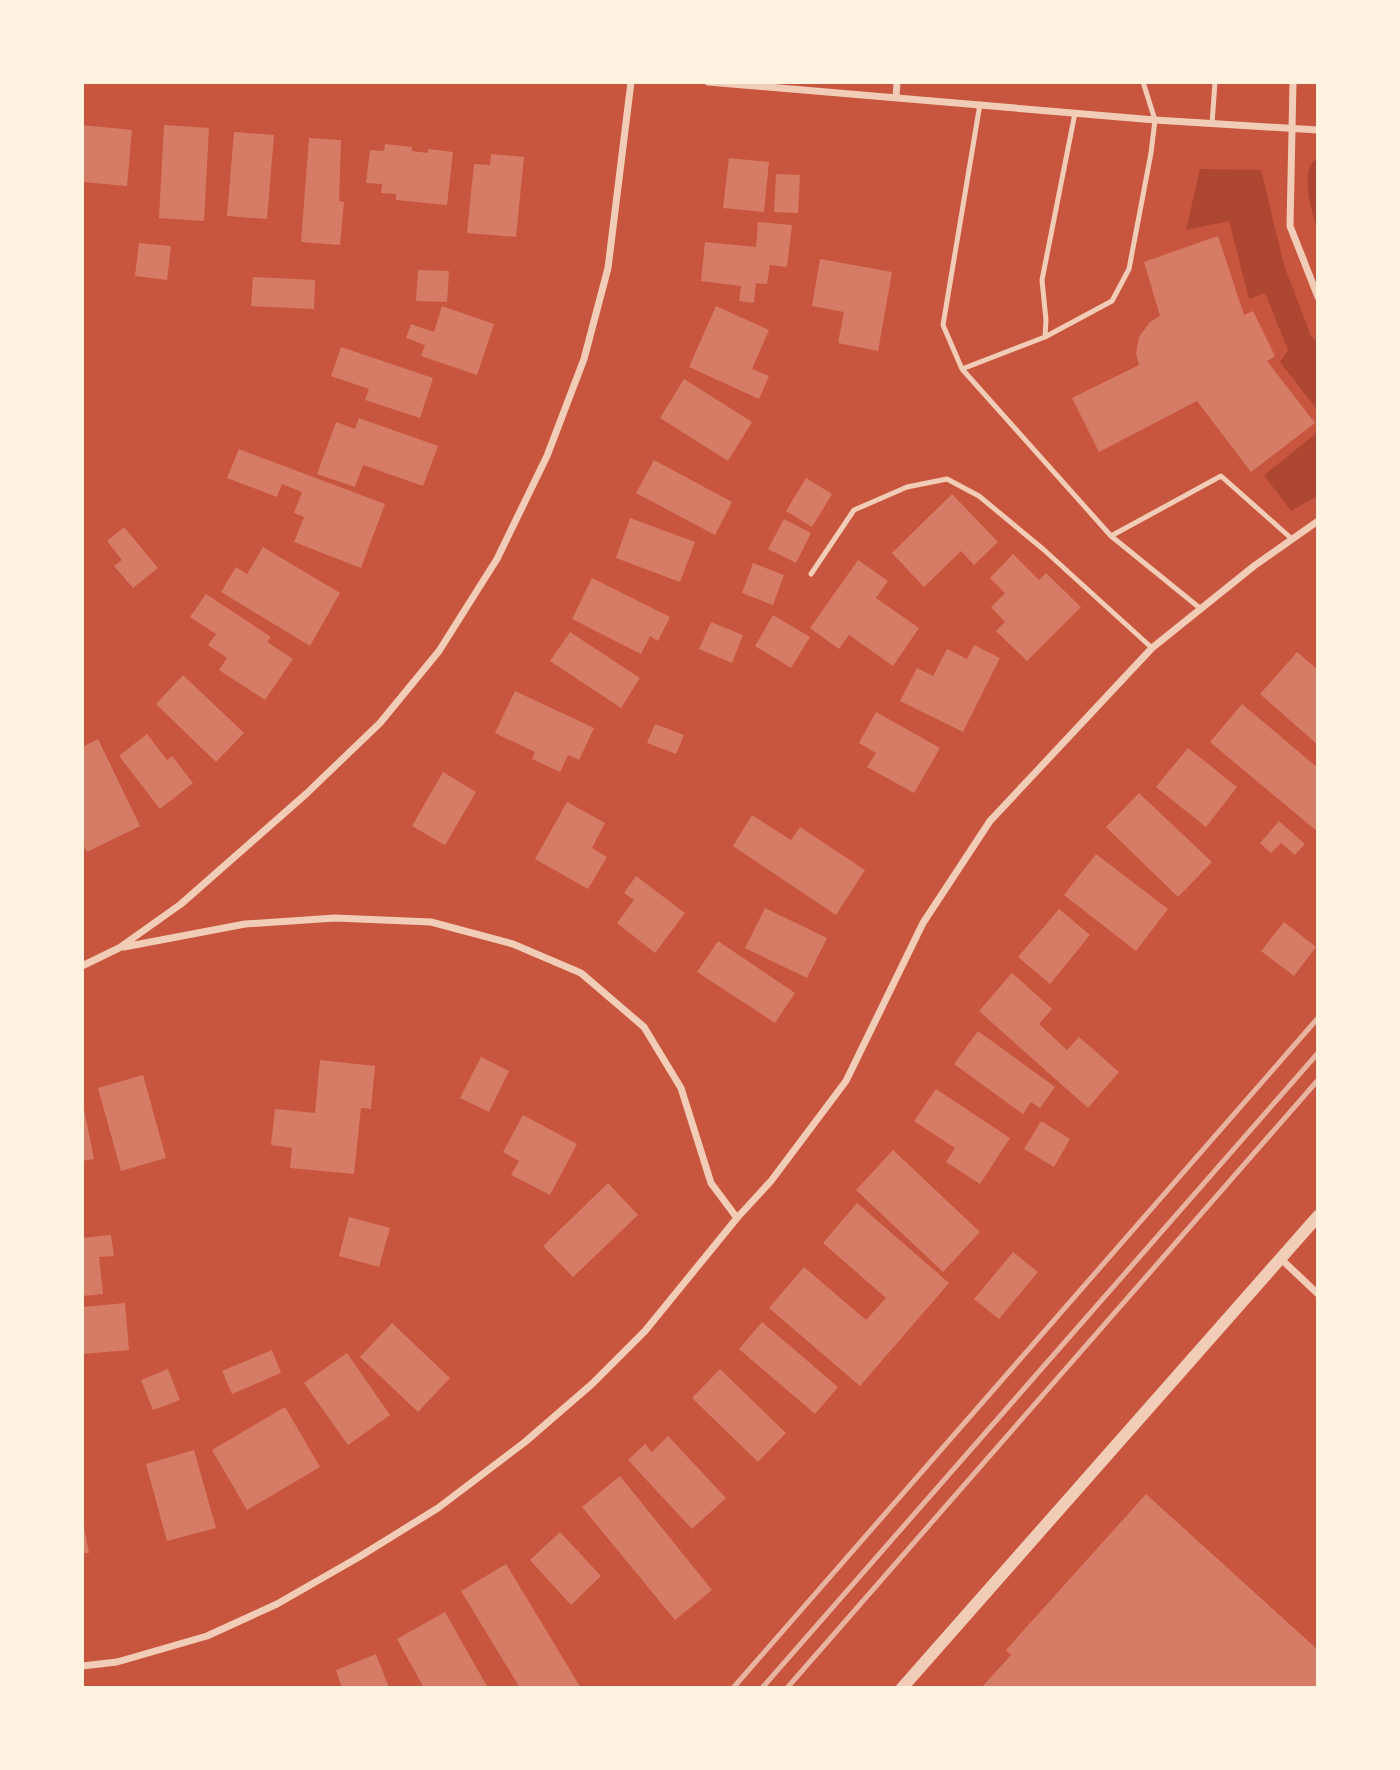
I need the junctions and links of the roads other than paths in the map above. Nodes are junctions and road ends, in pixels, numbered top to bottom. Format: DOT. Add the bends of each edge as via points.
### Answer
graph roads {
  1 [pos="631,82"];
  2 [pos="708,82"];
  3 [pos="897,82"];
  4 [pos="1143,82"];
  5 [pos="1215,82"];
  6 [pos="1293,82"];
  7 [pos="896,97"];
  8 [pos="981,104"];
  9 [pos="1075,113"];
  10 [pos="1155,120"];
  11 [pos="1212,124"];
  12 [pos="1291,128"];
  13 [pos="1318,130"];
  14 [pos="1318,297"];
  15 [pos="1045,337"];
  16 [pos="962,369"];
  17 [pos="1318,521"];
  18 [pos="1111,536"];
  19 [pos="1292,539"];
  20 [pos="810,574"];
  21 [pos="1201,609"];
  22 [pos="1152,649"];
  23 [pos="119,948"];
  24 [pos="82,966"];
  25 [pos="1318,1216"];
  26 [pos="737,1218"];
  27 [pos="1280,1258"];
  28 [pos="1318,1294"];
  29 [pos="82,1666"];
  30 [pos="902,1688"];
  1 -- 23 [label="street" via="608,268 584,359 547,456 497,559 439,651 380,723 181,904"];
  2 -- 7 [label="street"];
  3 -- 7 [label="street"];
  4 -- 10 [label="lane"];
  5 -- 11 [label="lane"];
  6 -- 12 [label="street"];
  7 -- 8 [label="street"];
  8 -- 9 [label="street"];
  8 -- 16 [label="lane" via="943,325"];
  9 -- 10 [label="street"];
  9 -- 15 [label="lane" via="1042,280"];
  10 -- 11 [label="street"];
  10 -- 15 [label="lane" via="1129,269 1112,302"];
  11 -- 12 [label="street"];
  12 -- 13 [label="street"];
  12 -- 14 [label="street" via="1290,226"];
  15 -- 16 [label="lane"];
  16 -- 18 [label="lane"];
  17 -- 19 [label="street"];
  18 -- 19 [label="lane" via="1221,476"];
  18 -- 21 [label="lane"];
  19 -- 21 [label="street"];
  20 -- 22 [label="lane" via="854,510 907,487 947,479 979,496"];
  21 -- 22 [label="street"];
  22 -- 26 [label="street" via="990,821 923,923 846,1081 771,1181"];
  23 -- 24 [label="street"];
  23 -- 26 [label="street" via="245,924 335,918 431,922 513,944 581,972 644,1027 681,1088 711,1183"];
  25 -- 27 [label="street"];
  26 -- 29 [label="street" via="645,1331 592,1384 438,1508 277,1604 207,1636 117,1662"];
  27 -- 28 [label="street"];
  27 -- 30 [label="street"];
}
